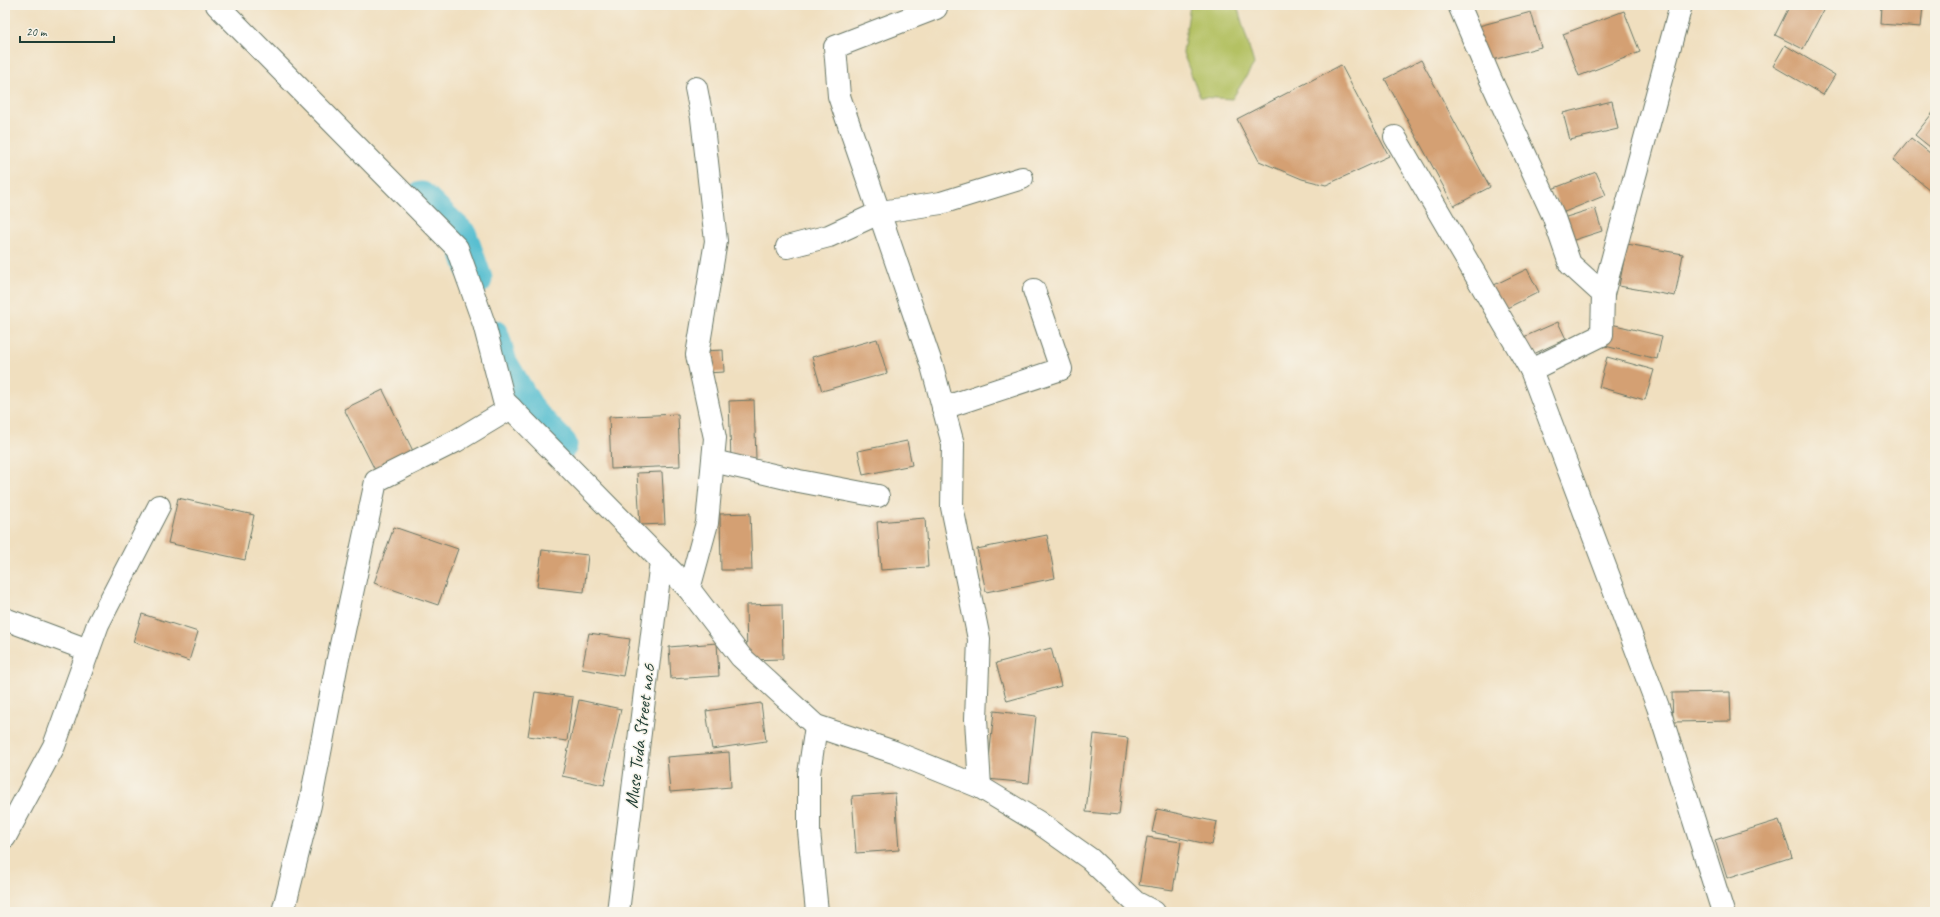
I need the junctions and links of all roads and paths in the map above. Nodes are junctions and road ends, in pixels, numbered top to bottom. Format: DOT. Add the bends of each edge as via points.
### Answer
graph roads {
  1 [pos="217,5"];
  2 [pos="1459,5"];
  3 [pos="1681,5"];
  4 [pos="936,8"];
  5 [pos="696,88"];
  6 [pos="1395,137"];
  7 [pos="1022,178"];
  8 [pos="881,212"];
  9 [pos="787,248"];
  10 [pos="1034,290"];
  11 [pos="1603,294"];
  12 [pos="1531,370"];
  13 [pos="511,408"];
  14 [pos="943,408"];
  15 [pos="713,461"];
  16 [pos="878,496"];
  17 [pos="159,506"];
  18 [pos="662,561"];
  19 [pos="689,589"];
  20 [pos="5,619"];
  21 [pos="88,650"];
  22 [pos="816,726"];
  23 [pos="980,787"];
  24 [pos="5,837"];
  25 [pos="283,912"];
  26 [pos="618,912"];
  27 [pos="817,912"];
  28 [pos="1153,912"];
  29 [pos="1723,912"];
  1 -- 13 [label="street" via="458,248 484,324 504,400"];
  2 -- 11 [label="street" via="1553,215 1570,264"];
  3 -- 11 [label="street"];
  4 -- 8 [label="street" via="834,47 839,96"];
  5 -- 15 [label="street" via="702,118 716,241 697,355 715,438"];
  6 -- 12 [label="street"];
  7 -- 8 [label="street" via="941,203"];
  8 -- 9 [label="street" via="829,236"];
  8 -- 14 [label="street" via="932,366"];
  10 -- 14 [label="street" via="1061,369"];
  11 -- 12 [label="street" via="1602,335"];
  12 -- 29 [label="street" via="1658,706"];
  13 -- 18 [label="street"];
  13 -- 25 [label="street" via="456,441 376,481 310,805"];
  14 -- 23 [label="street" via="953,444 952,507 979,639 976,719"];
  15 -- 16 [label="street"];
  15 -- 19 [label="street" via="707,523"];
  17 -- 21 [label="street" via="98,624"];
  18 -- 19 [label="street"];
  18 -- 26 [label="street, Muse Tuda Street no.6"];
  19 -- 22 [label="street" via="741,657"];
  20 -- 21 [label="street"];
  21 -- 24 [label="street" via="54,746"];
  22 -- 23 [label="street" via="894,752"];
  22 -- 27 [label="street" via="809,774 809,831"];
  23 -- 28 [label="street" via="1038,822 1090,859 1135,902"];
}
